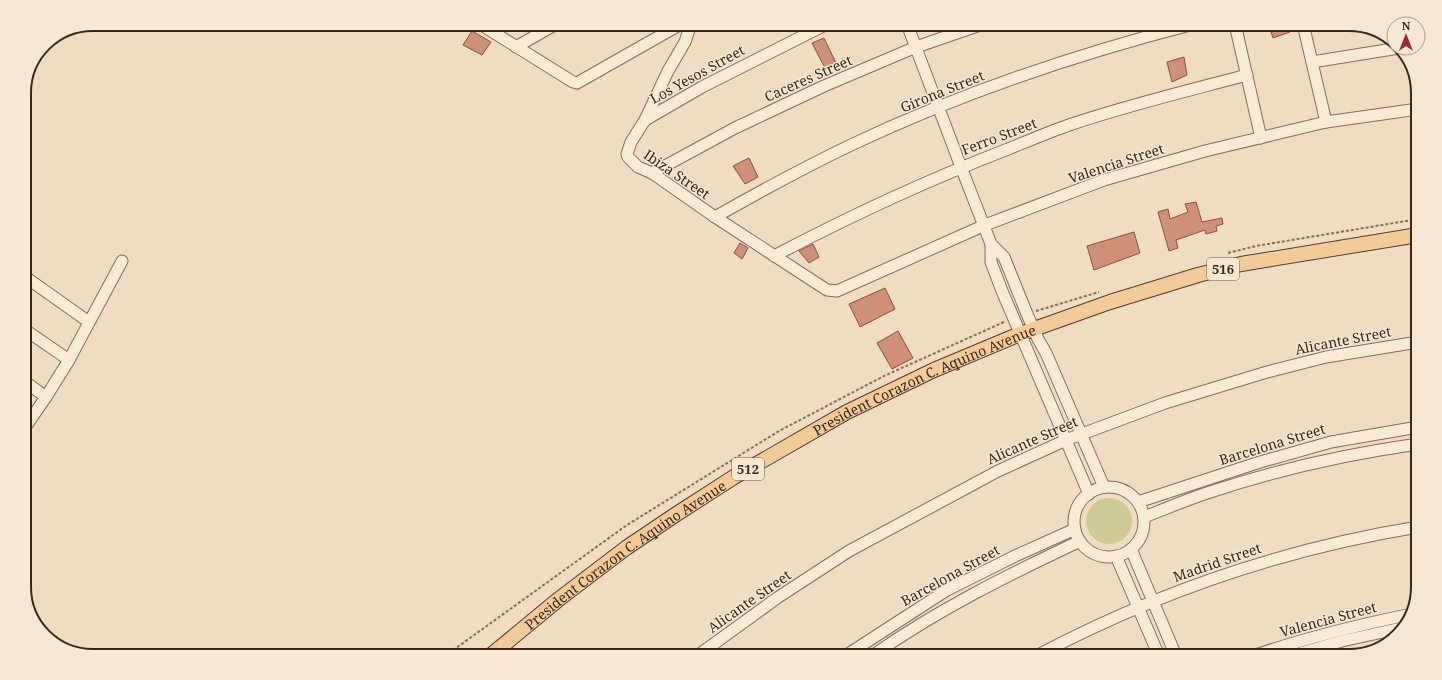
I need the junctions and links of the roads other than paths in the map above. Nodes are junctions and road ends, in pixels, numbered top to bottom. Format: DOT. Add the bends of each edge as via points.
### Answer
graph roads {
  1 [pos="491,31"];
  2 [pos="544,31"];
  3 [pos="670,31"];
  4 [pos="689,31"];
  5 [pos="813,31"];
  6 [pos="910,31"];
  7 [pos="962,31"];
  8 [pos="1166,31"];
  9 [pos="1237,31"];
  10 [pos="1305,31"];
  11 [pos="516,47"];
  12 [pos="916,47"];
  13 [pos="1386,50"];
  14 [pos="1312,62"];
  15 [pos="1247,75"];
  16 [pos="938,107"];
  17 [pos="1411,110"];
  18 [pos="645,120"];
  19 [pos="1326,122"];
  20 [pos="1261,138"];
  21 [pos="961,168"];
  22 [pos="652,173"];
  23 [pos="715,217"];
  24 [pos="985,225"];
  25 [pos="1411,236"];
  26 [pos="991,244"];
  27 [pos="774,256"];
  28 [pos="122,260"];
  29 [pos="31,281"];
  30 [pos="837,291"];
  31 [pos="89,322"];
  32 [pos="1034,330"];
  33 [pos="31,334"];
  34 [pos="1020,334"];
  35 [pos="1411,343"];
  36 [pos="69,360"];
  37 [pos="31,386"];
  38 [pos="46,396"];
  39 [pos="31,418"];
  40 [pos="1411,428"];
  41 [pos="1081,434"];
  42 [pos="1066,440"];
  43 [pos="1411,445"];
  44 [pos="1104,487"];
  45 [pos="1089,494"];
  46 [pos="1138,502"];
  47 [pos="1144,517"];
  48 [pos="1411,528"];
  49 [pos="1075,529"];
  50 [pos="1080,541"];
  51 [pos="1131,549"];
  52 [pos="1116,556"];
  53 [pos="1152,601"];
  54 [pos="1138,606"];
  55 [pos="1404,616"];
  56 [pos="1395,629"];
  57 [pos="1306,639"];
  58 [pos="498,649"];
  59 [pos="707,649"];
  60 [pos="856,649"];
  61 [pos="883,649"];
  62 [pos="1049,649"];
  63 [pos="1156,649"];
  64 [pos="1173,649"];
  65 [pos="1275,649"];
  66 [pos="1309,649"];
  67 [pos="1321,649"];
  1 -- 11 [label="street"];
  2 -- 11 [label="street"];
  3 -- 11 [label="street" via="577,83"];
  4 -- 18 [label="street, Ibiza Street"];
  5 -- 18 [label="street, Los Yesos Street" via="702,87"];
  6 -- 12 [label="street"];
  7 -- 12 [label="street, Caceres Street"];
  8 -- 16 [label="street, Girona Street" via="1047,67"];
  9 -- 15 [label="street"];
  10 -- 14 [label="street"];
  12 -- 16 [label="street"];
  12 -- 22 [label="street, Caceres Street" via="734,128"];
  13 -- 14 [label="street"];
  14 -- 19 [label="street"];
  15 -- 20 [label="street"];
  15 -- 21 [label="street, Ferro Street" via="1069,125"];
  16 -- 21 [label="street"];
  16 -- 23 [label="street, Girona Street" via="852,145 775,183"];
  17 -- 19 [label="street, Valencia Street"];
  18 -- 22 [label="street, Ibiza Street" via="631,142 627,154 638,168"];
  19 -- 20 [label="street, Valencia Street"];
  20 -- 24 [label="street, Valencia Street" via="1104,180"];
  21 -- 24 [label="street"];
  21 -- 27 [label="street, Ferro Street" via="821,231"];
  22 -- 23 [label="street, Ibiza Street"];
  23 -- 27 [label="street, Ibiza Street"];
  24 -- 26 [label="street"];
  24 -- 30 [label="street, Valencia Street"];
  25 -- 32 [label="main road, President Corazon C. Aquino Avenue / 516" via="1241,264 1110,302"];
  26 -- 32 [label="street" via="1004,257"];
  26 -- 34 [label="street" via="991,262"];
  27 -- 30 [label="street, Ibiza Street" via="827,290"];
  28 -- 31 [label="street"];
  29 -- 31 [label="street"];
  31 -- 36 [label="street"];
  32 -- 34 [label="main road, President Corazon C. Aquino Avenue / 512"];
  32 -- 41 [label="street"];
  33 -- 36 [label="street"];
  34 -- 42 [label="street"];
  34 -- 58 [label="main road, President Corazon C. Aquino Avenue / 512" via="934,370 847,412 734,477 626,548"];
  35 -- 41 [label="street, Alicante Street" via="1326,357 1267,372 1165,403"];
  36 -- 38 [label="street"];
  37 -- 38 [label="street"];
  38 -- 39 [label="street"];
  40 -- 46 [label="street, Barcelona Street" via="1331,442"];
  41 -- 42 [label="street, Alicante Street"];
  41 -- 44 [label="street"];
  42 -- 45 [label="street"];
  42 -- 59 [label="street, Alicante Street" via="992,474 849,552 777,598"];
  43 -- 47 [label="street, Barcelona Street" via="1334,458 1263,475"];
  44 -- 45 [label="street"];
  44 -- 46 [label="street" via="1123,490"];
  45 -- 49 [label="street" via="1078,506 1074,521"];
  46 -- 47 [label="street"];
  47 -- 51 [label="street" via="1142,535"];
  48 -- 53 [label="street, Madrid Street" via="1314,548 1244,567"];
  49 -- 50 [label="street"];
  49 -- 60 [label="street, Barcelona Street" via="947,590"];
  50 -- 52 [label="street" via="1092,552"];
  50 -- 61 [label="street, Barcelona Street" via="956,602"];
  51 -- 52 [label="street"];
  51 -- 53 [label="street"];
  52 -- 54 [label="street"];
  53 -- 54 [label="street, Madrid Street"];
  53 -- 64 [label="street"];
  54 -- 62 [label="street, Madrid Street"];
  54 -- 63 [label="street"];
  55 -- 57 [label="street, Valencia Street"];
  56 -- 67 [label="street, Valencia Street" via="1342,641"];
  57 -- 65 [label="street, Valencia Street"];
  57 -- 66 [label="street"];
}
